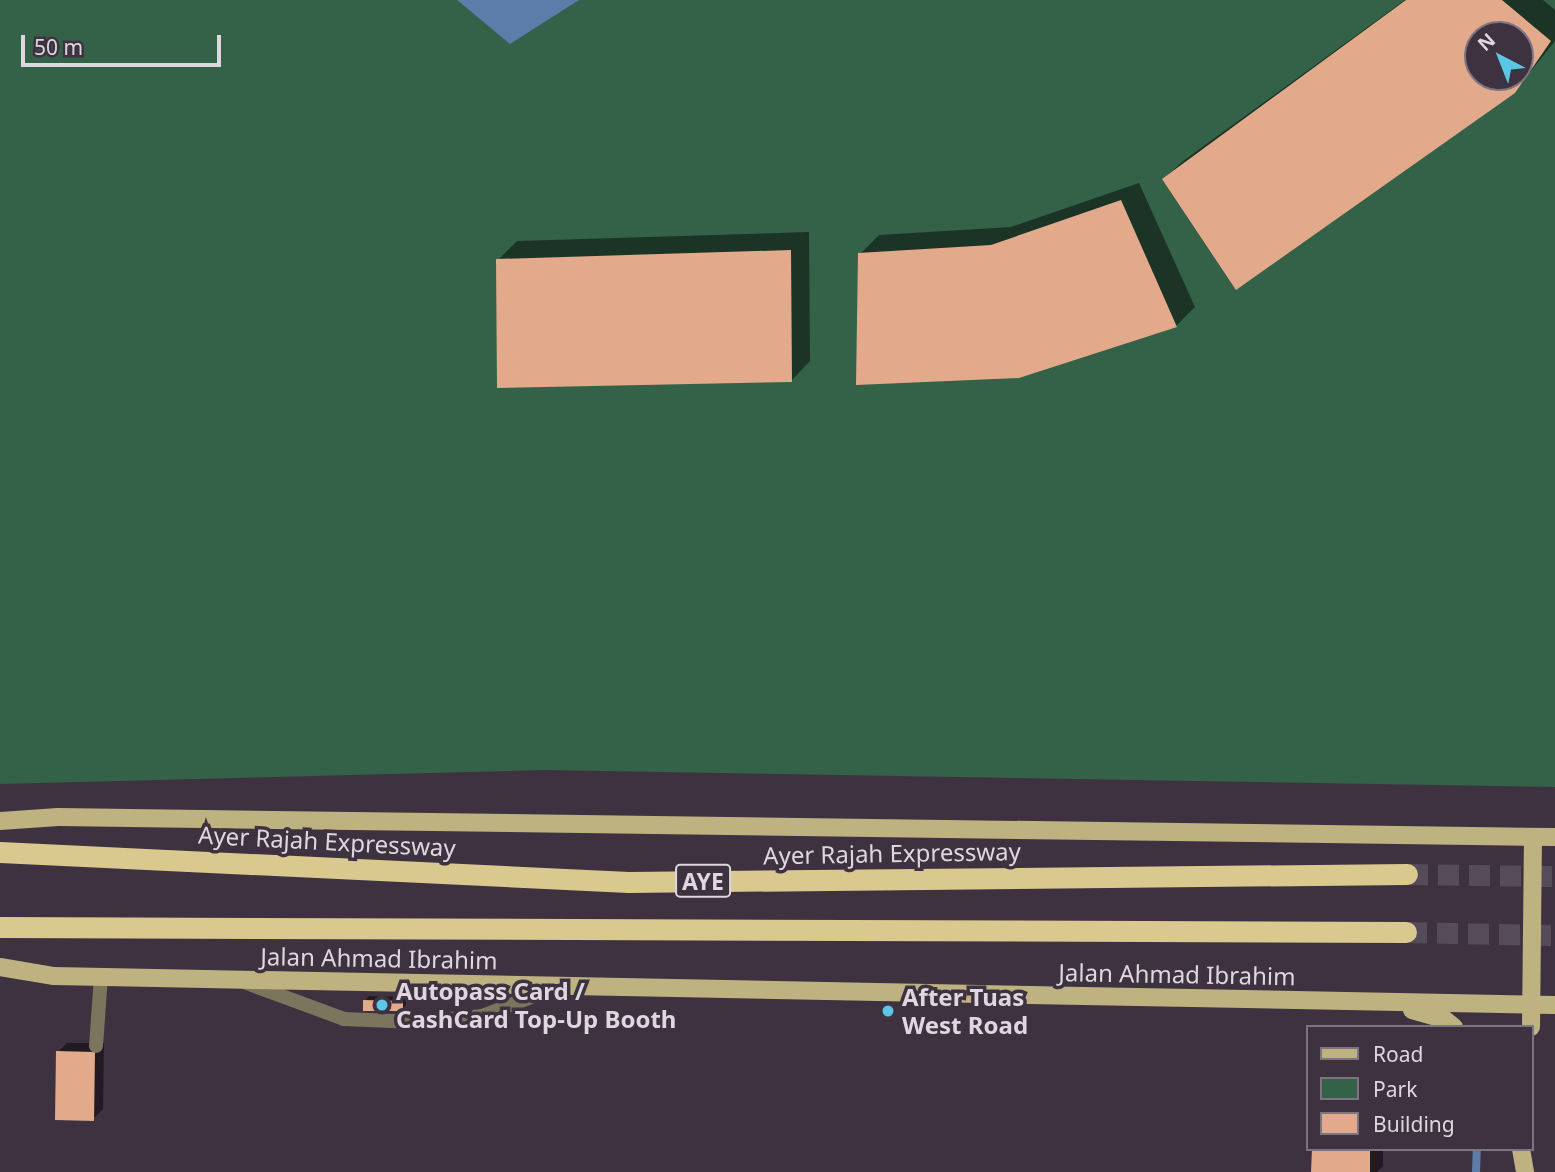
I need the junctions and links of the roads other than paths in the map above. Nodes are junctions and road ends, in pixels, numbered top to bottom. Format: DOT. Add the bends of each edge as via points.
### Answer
graph roads {
  1 [pos="0,821"];
  2 [pos="1533,837"];
  3 [pos="1555,837"];
  4 [pos="0,852"];
  5 [pos="1408,874"];
  6 [pos="0,927"];
  7 [pos="1406,932"];
  8 [pos="0,967"];
  9 [pos="101,977"];
  10 [pos="237,980"];
  11 [pos="559,986"];
  12 [pos="1385,1003"];
  13 [pos="1555,1005"];
  14 [pos="1534,1006"];
  15 [pos="1452,1025"];
  16 [pos="1531,1025"];
  17 [pos="96,1046"];
  18 [pos="1522,1151"];
  19 [pos="1529,1151"];
  20 [pos="1527,1172"];
  1 -- 2 [label="main road" via="99,817"];
  2 -- 3 [label="main road"];
  2 -- 14 [label="main road"];
  4 -- 5 [label="highway, Ayer Rajah Expressway / AYE" via="628,882"];
  6 -- 7 [label="highway, AYE"];
  8 -- 9 [label="main road, Jalan Ahmad Ibrahim" via="54,976"];
  9 -- 10 [label="main road, Jalan Ahmad Ibrahim"];
  9 -- 17 [label="lane"];
  10 -- 11 [label="main road, Jalan Ahmad Ibrahim"];
  10 -- 11 [label="lane" via="344,1019 416,1021 482,1016"];
  11 -- 12 [label="main road, Jalan Ahmad Ibrahim"];
  12 -- 14 [label="main road, Jalan Ahmad Ibrahim"];
  12 -- 15 [label="main road"];
  13 -- 14 [label="main road, Jalan Ahmad Ibrahim"];
  14 -- 16 [label="main road"];
  18 -- 20 [label="main road"];
  19 -- 20 [label="main road"];
}
